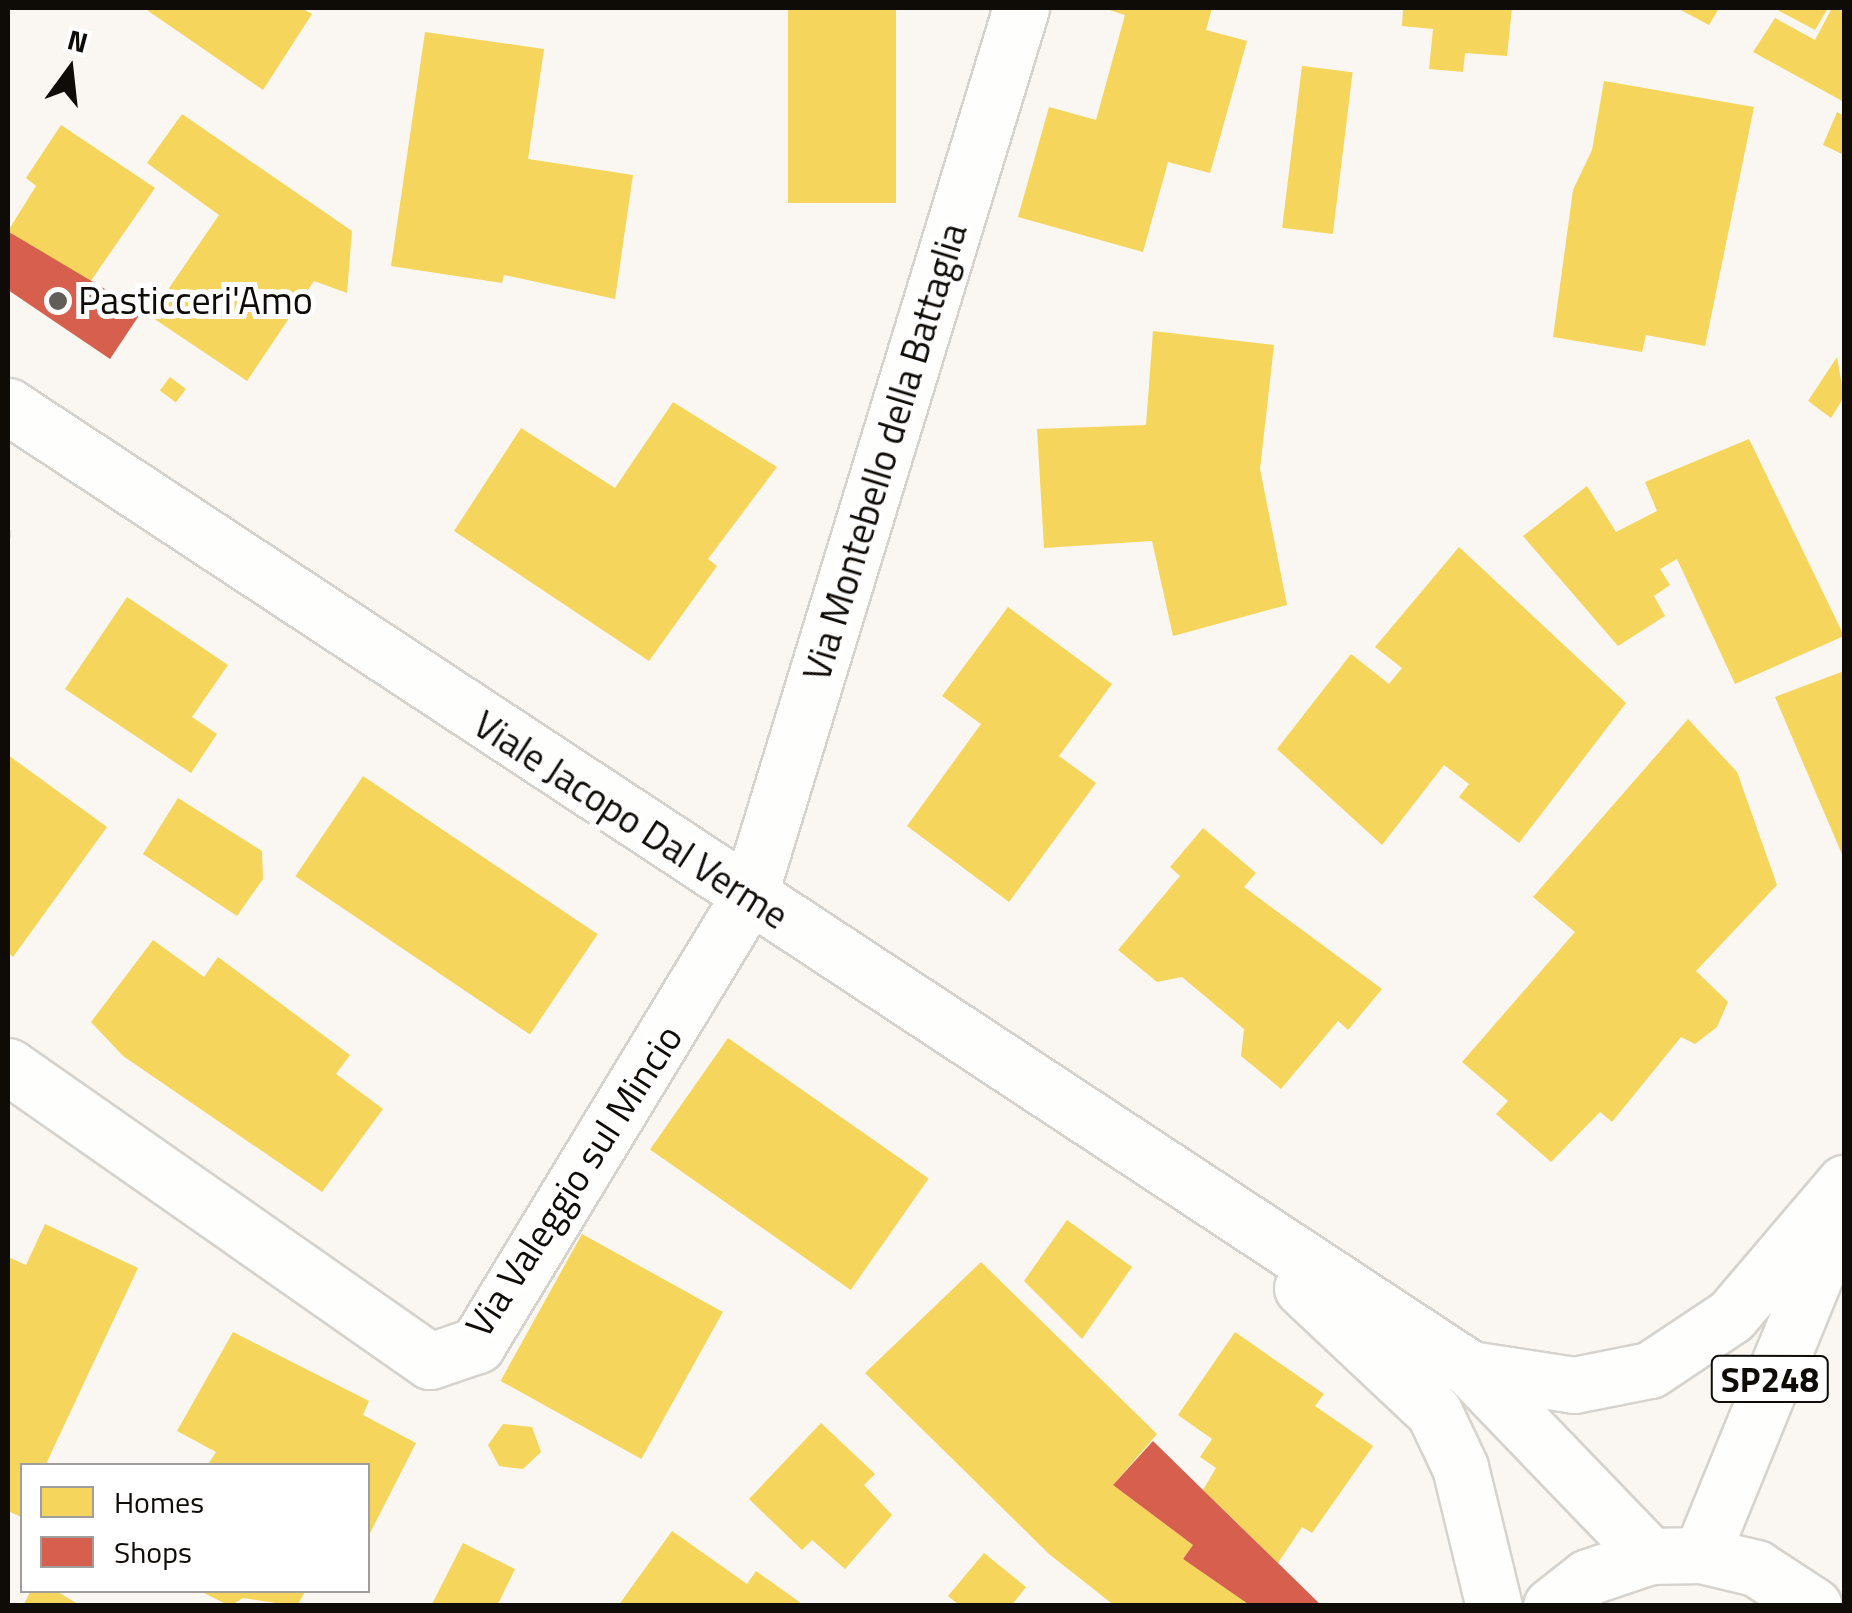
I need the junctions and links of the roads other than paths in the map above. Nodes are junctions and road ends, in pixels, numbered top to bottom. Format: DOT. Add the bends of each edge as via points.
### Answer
graph roads {
  1 [pos="1022,8"];
  2 [pos="8,406"];
  3 [pos="748,896"];
  4 [pos="8,1066"];
  5 [pos="1844,1183"];
  6 [pos="1844,1206"];
  7 [pos="1256,1232"];
  8 [pos="1470,1369"];
  9 [pos="1676,1556"];
  10 [pos="1494,1606"];
  11 [pos="1551,1606"];
  12 [pos="1814,1606"];
  1 -- 3 [label="main road, Via Montebello della Battaglia"];
  2 -- 3 [label="main road, Viale Jacopo Dal Verme"];
  3 -- 4 [label="main road, Via Valeggio sul Mincio" via="477,1345 430,1361"];
  3 -- 7 [label="main road, Viale Jacopo Dal Verme"];
  5 -- 8 [label="main road" via="1732,1316 1650,1370 1574,1386 1511,1382"];
  6 -- 9 [label="main road, SP248"];
  7 -- 8 [label="main road, Viale Jacopo Dal Verme"];
  7 -- 10 [label="main road, Viale Jacopo Dal Verme" via="1327,1320 1434,1412 1460,1467"];
  8 -- 9 [label="main road, Viale Jacopo Dal Verme"];
  9 -- 11 [label="main road" via="1588,1578"];
  9 -- 12 [label="main road" via="1756,1568"];
}
